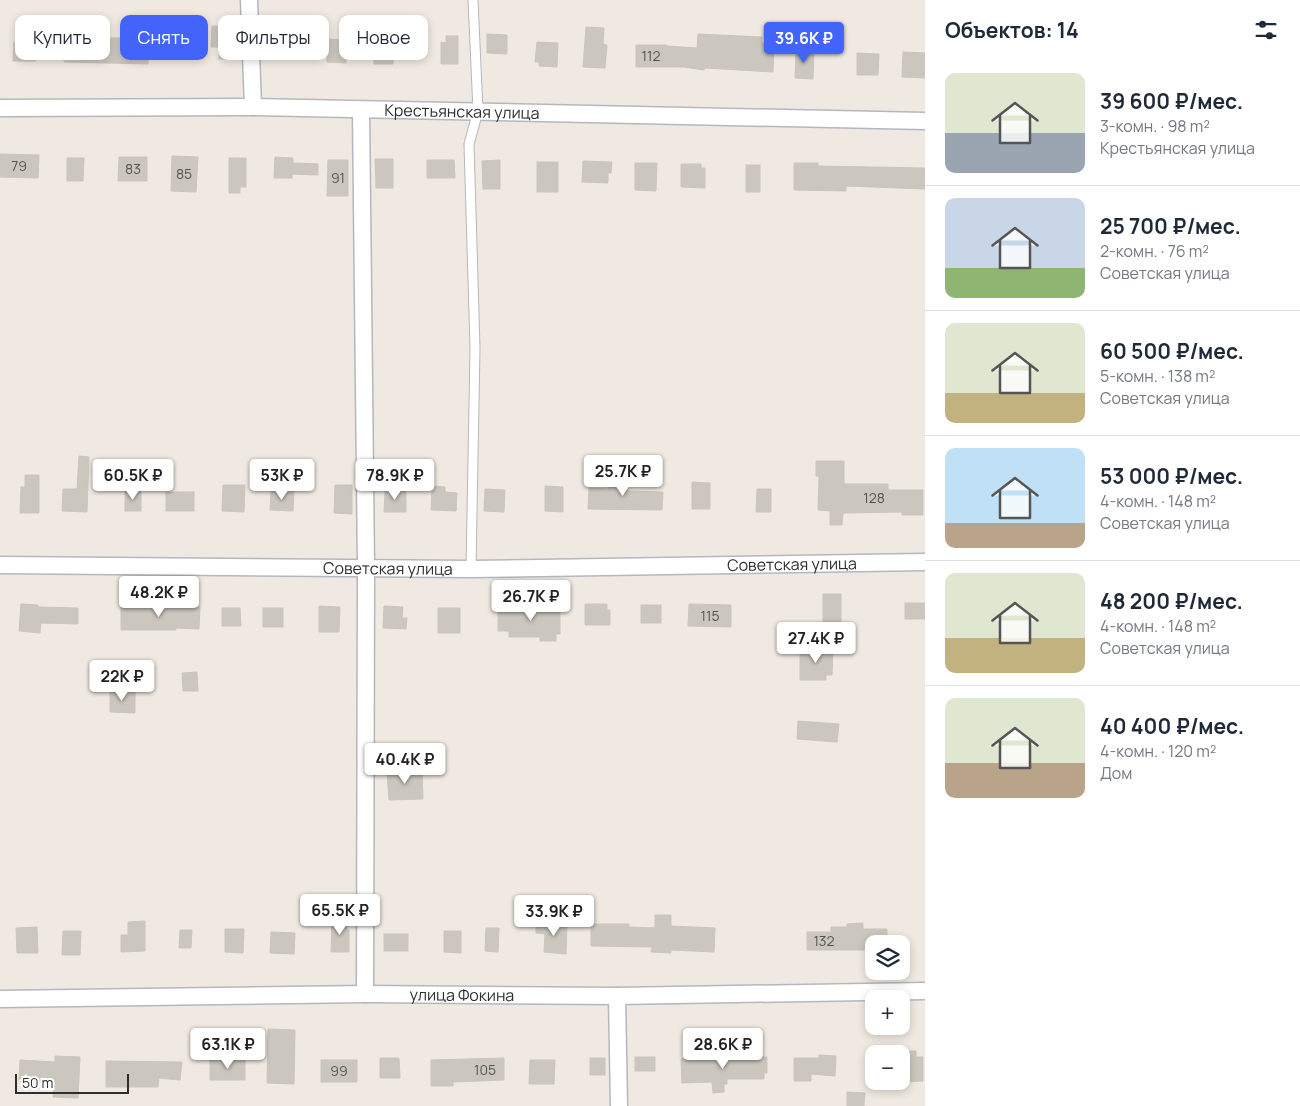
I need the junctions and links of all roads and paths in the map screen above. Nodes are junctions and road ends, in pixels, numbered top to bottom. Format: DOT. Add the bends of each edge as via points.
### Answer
graph roads {
  1 [pos="249,0"];
  2 [pos="473,0"];
  3 [pos="253,107"];
  4 [pos="0,108"];
  5 [pos="361,110"];
  6 [pos="478,111"];
  7 [pos="925,121"];
  8 [pos="925,562"];
  9 [pos="0,565"];
  10 [pos="366,568"];
  11 [pos="471,569"];
  12 [pos="925,991"];
  13 [pos="365,994"];
  14 [pos="617,996"];
  15 [pos="0,999"];
  16 [pos="619,1106"];
  1 -- 3 [label="street"];
  2 -- 6 [label="lane"];
  3 -- 4 [label="street, Крестьянская улица"];
  3 -- 5 [label="street, Крестьянская улица"];
  5 -- 6 [label="street, Крестьянская улица"];
  5 -- 10 [label="street"];
  6 -- 7 [label="street, Крестьянская улица"];
  6 -- 11 [label="lane" via="469,144 475,348"];
  8 -- 11 [label="street, Советская улица"];
  9 -- 10 [label="street, Советская улица"];
  10 -- 11 [label="street, Советская улица"];
  10 -- 13 [label="street"];
  12 -- 14 [label="street, улица Фокина"];
  13 -- 14 [label="street, улица Фокина"];
  13 -- 15 [label="street, улица Фокина"];
  14 -- 16 [label="street"];
}
